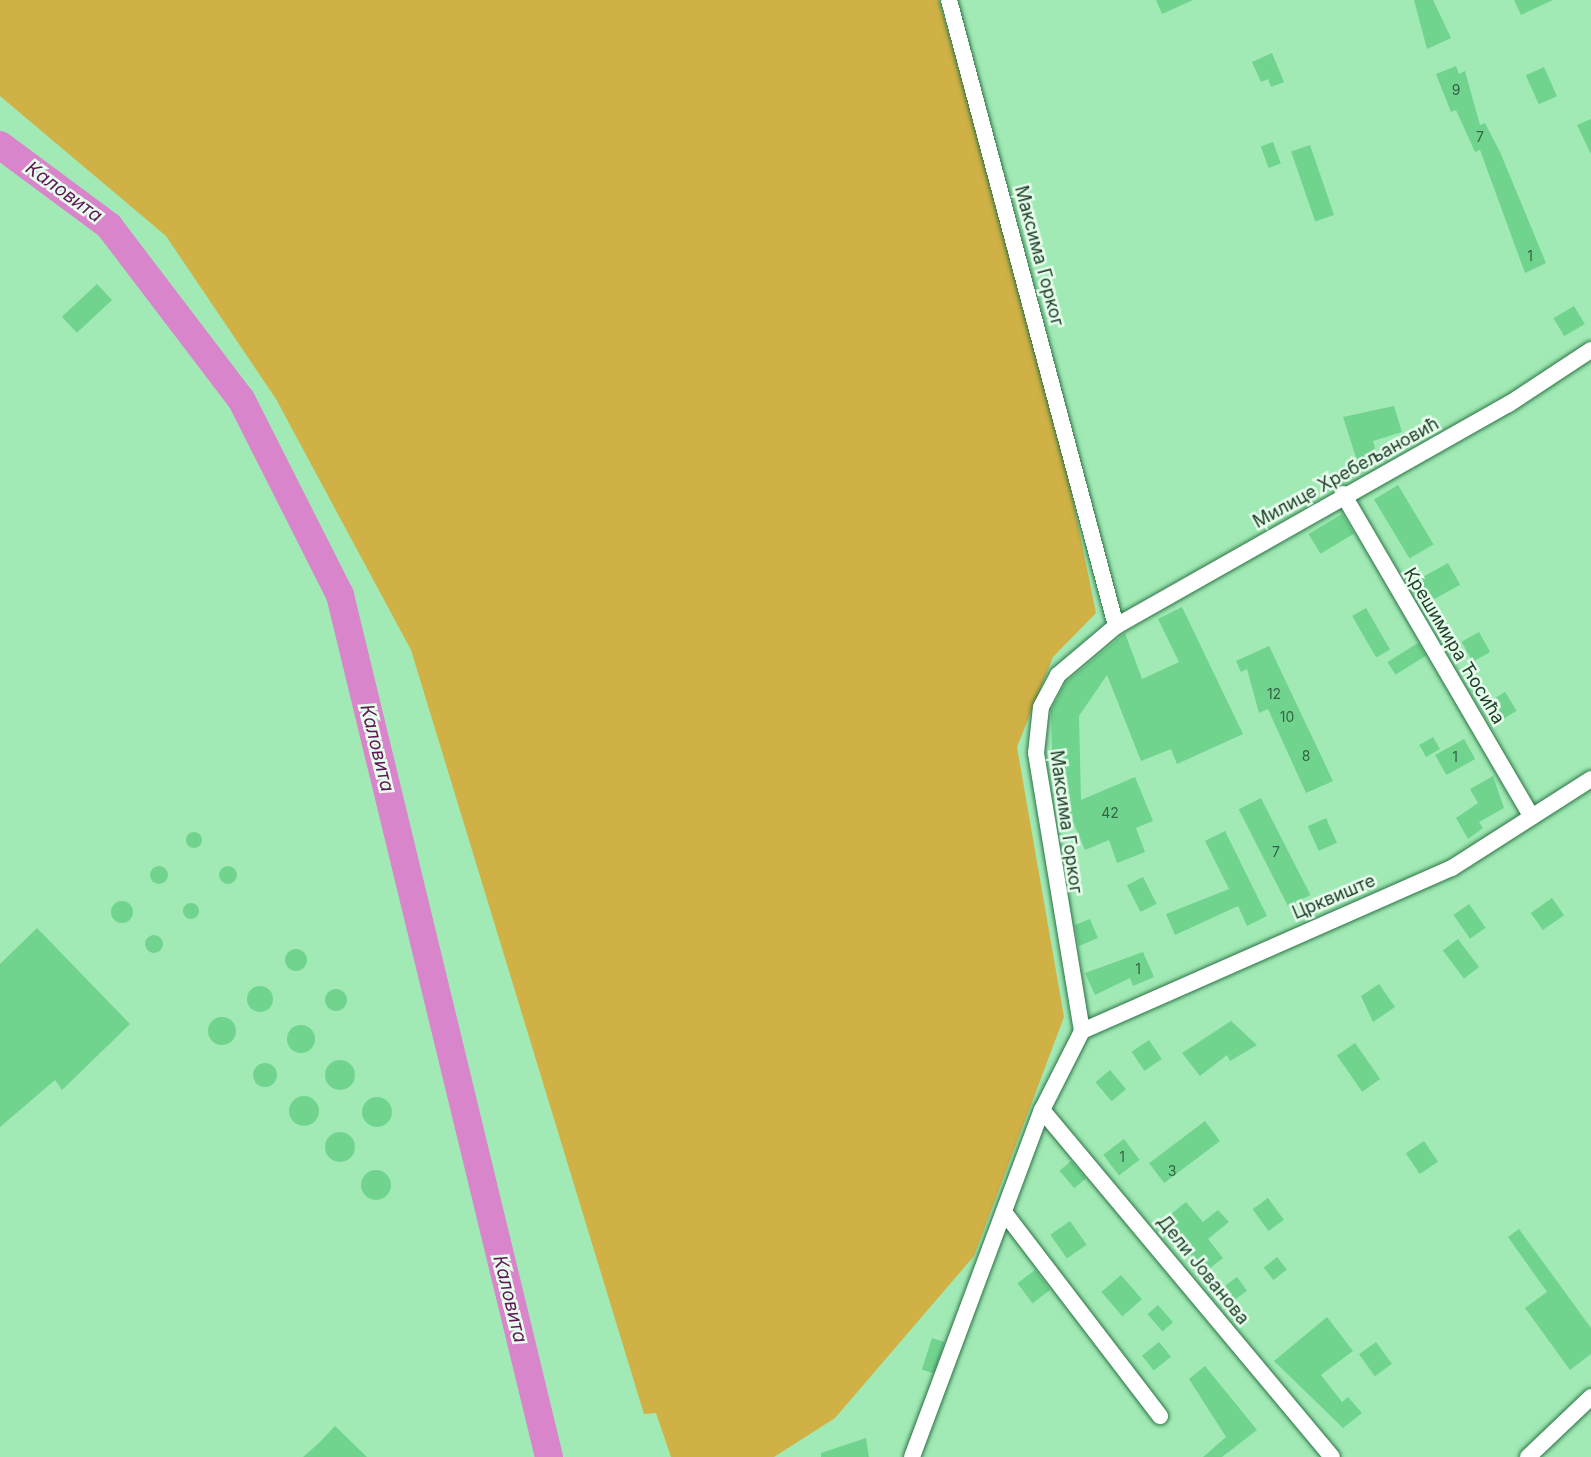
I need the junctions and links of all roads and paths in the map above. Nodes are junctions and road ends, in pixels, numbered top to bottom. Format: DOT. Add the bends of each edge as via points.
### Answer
graph roads {
  1 [pos="949,0"];
  2 [pos="1591,350"];
  3 [pos="1343,495"];
  4 [pos="1116,626"];
  5 [pos="1591,779"];
  6 [pos="1532,817"];
  7 [pos="1082,1031"];
  8 [pos="1041,1110"];
  9 [pos="1004,1212"];
  10 [pos="1591,1397"];
  11 [pos="1160,1416"];
  12 [pos="912,1457"];
  13 [pos="1332,1457"];
  14 [pos="1528,1457"];
  1 -- 4 [label="street, Максима Горког"];
  2 -- 3 [label="street, Милице Хребељановић" via="1498,410"];
  3 -- 4 [label="street, Милице Хребељановић"];
  3 -- 6 [label="street, Крешимира Ћосића"];
  4 -- 7 [label="street, Максима Горког" via="1058,675 1037,728 1039,792"];
  5 -- 6 [label="street, Црквиште"];
  6 -- 7 [label="street, Црквиште" via="1451,868"];
  7 -- 8 [label="street"];
  8 -- 9 [label="street"];
  8 -- 13 [label="street, Дели Јованова"];
  9 -- 11 [label="street"];
  9 -- 12 [label="street"];
  10 -- 14 [label="street"];
}
